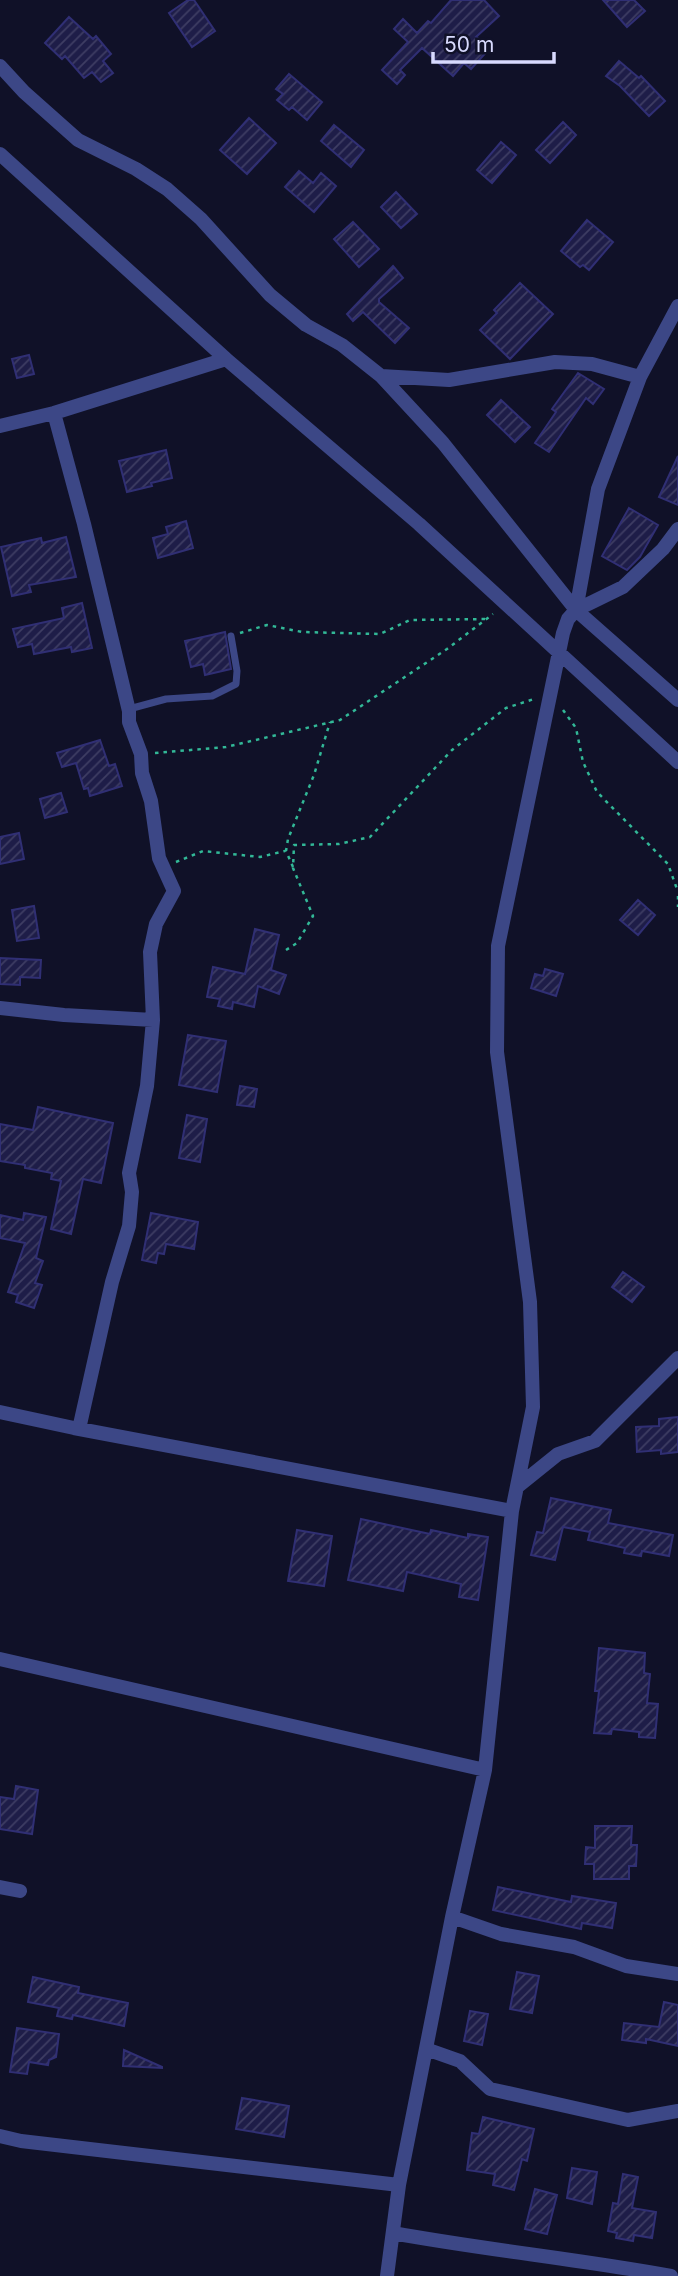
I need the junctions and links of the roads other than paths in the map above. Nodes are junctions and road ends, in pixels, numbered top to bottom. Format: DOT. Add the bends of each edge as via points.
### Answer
graph roads {
  1 [pos="0,66"];
  2 [pos="0,153"];
  3 [pos="678,306"];
  4 [pos="226,359"];
  5 [pos="381,376"];
  6 [pos="640,377"];
  7 [pos="54,413"];
  8 [pos="0,426"];
  9 [pos="678,529"];
  10 [pos="576,610"];
  11 [pos="231,636"];
  12 [pos="560,653"];
  13 [pos="678,700"];
  14 [pos="128,709"];
  15 [pos="678,762"];
  16 [pos="0,1008"];
  17 [pos="153,1020"];
  18 [pos="678,1358"];
  19 [pos="0,1412"];
  20 [pos="79,1429"];
  21 [pos="517,1487"];
  22 [pos="512,1511"];
  23 [pos="0,1659"];
  24 [pos="485,1770"];
  25 [pos="0,1887"];
  26 [pos="20,1891"];
  27 [pos="452,1917"];
  28 [pos="678,1975"];
  29 [pos="426,2049"];
  30 [pos="678,2112"];
  31 [pos="0,2136"];
  32 [pos="399,2185"];
  33 [pos="393,2233"];
  34 [pos="387,2276"];
  35 [pos="671,2276"];
  1 -- 5 [label="street" via="78,139 167,189 270,295"];
  2 -- 4 [label="street"];
  3 -- 6 [label="street"];
  4 -- 7 [label="street"];
  4 -- 12 [label="street" via="419,524"];
  5 -- 6 [label="street" via="449,380 555,362 592,364"];
  5 -- 10 [label="street" via="443,443"];
  6 -- 10 [label="street" via="598,489"];
  7 -- 8 [label="street"];
  7 -- 14 [label="street"];
  9 -- 10 [label="street" via="623,587"];
  10 -- 12 [label="street" via="568,619"];
  10 -- 13 [label="street"];
  11 -- 14 [label="lane" via="236,684 212,696 166,699"];
  12 -- 15 [label="street"];
  12 -- 21 [label="street" via="498,946 497,1052 530,1302 533,1407"];
  14 -- 17 [label="street" via="151,801 159,858 174,891 156,924 150,952"];
  16 -- 17 [label="street"];
  17 -- 20 [label="street" via="130,1173 129,1226"];
  18 -- 21 [label="street" via="596,1441 558,1454"];
  19 -- 20 [label="street"];
  20 -- 22 [label="street"];
  21 -- 22 [label="street"];
  22 -- 24 [label="street"];
  23 -- 24 [label="street"];
  24 -- 27 [label="street"];
  25 -- 26 [label="street"];
  27 -- 28 [label="street" via="500,1934 574,1947 626,1966"];
  27 -- 29 [label="street"];
  29 -- 30 [label="street" via="460,2061 491,2089 628,2120"];
  29 -- 32 [label="street"];
  31 -- 32 [label="street"];
  32 -- 33 [label="street"];
  33 -- 34 [label="street"];
  33 -- 35 [label="street"];
}
